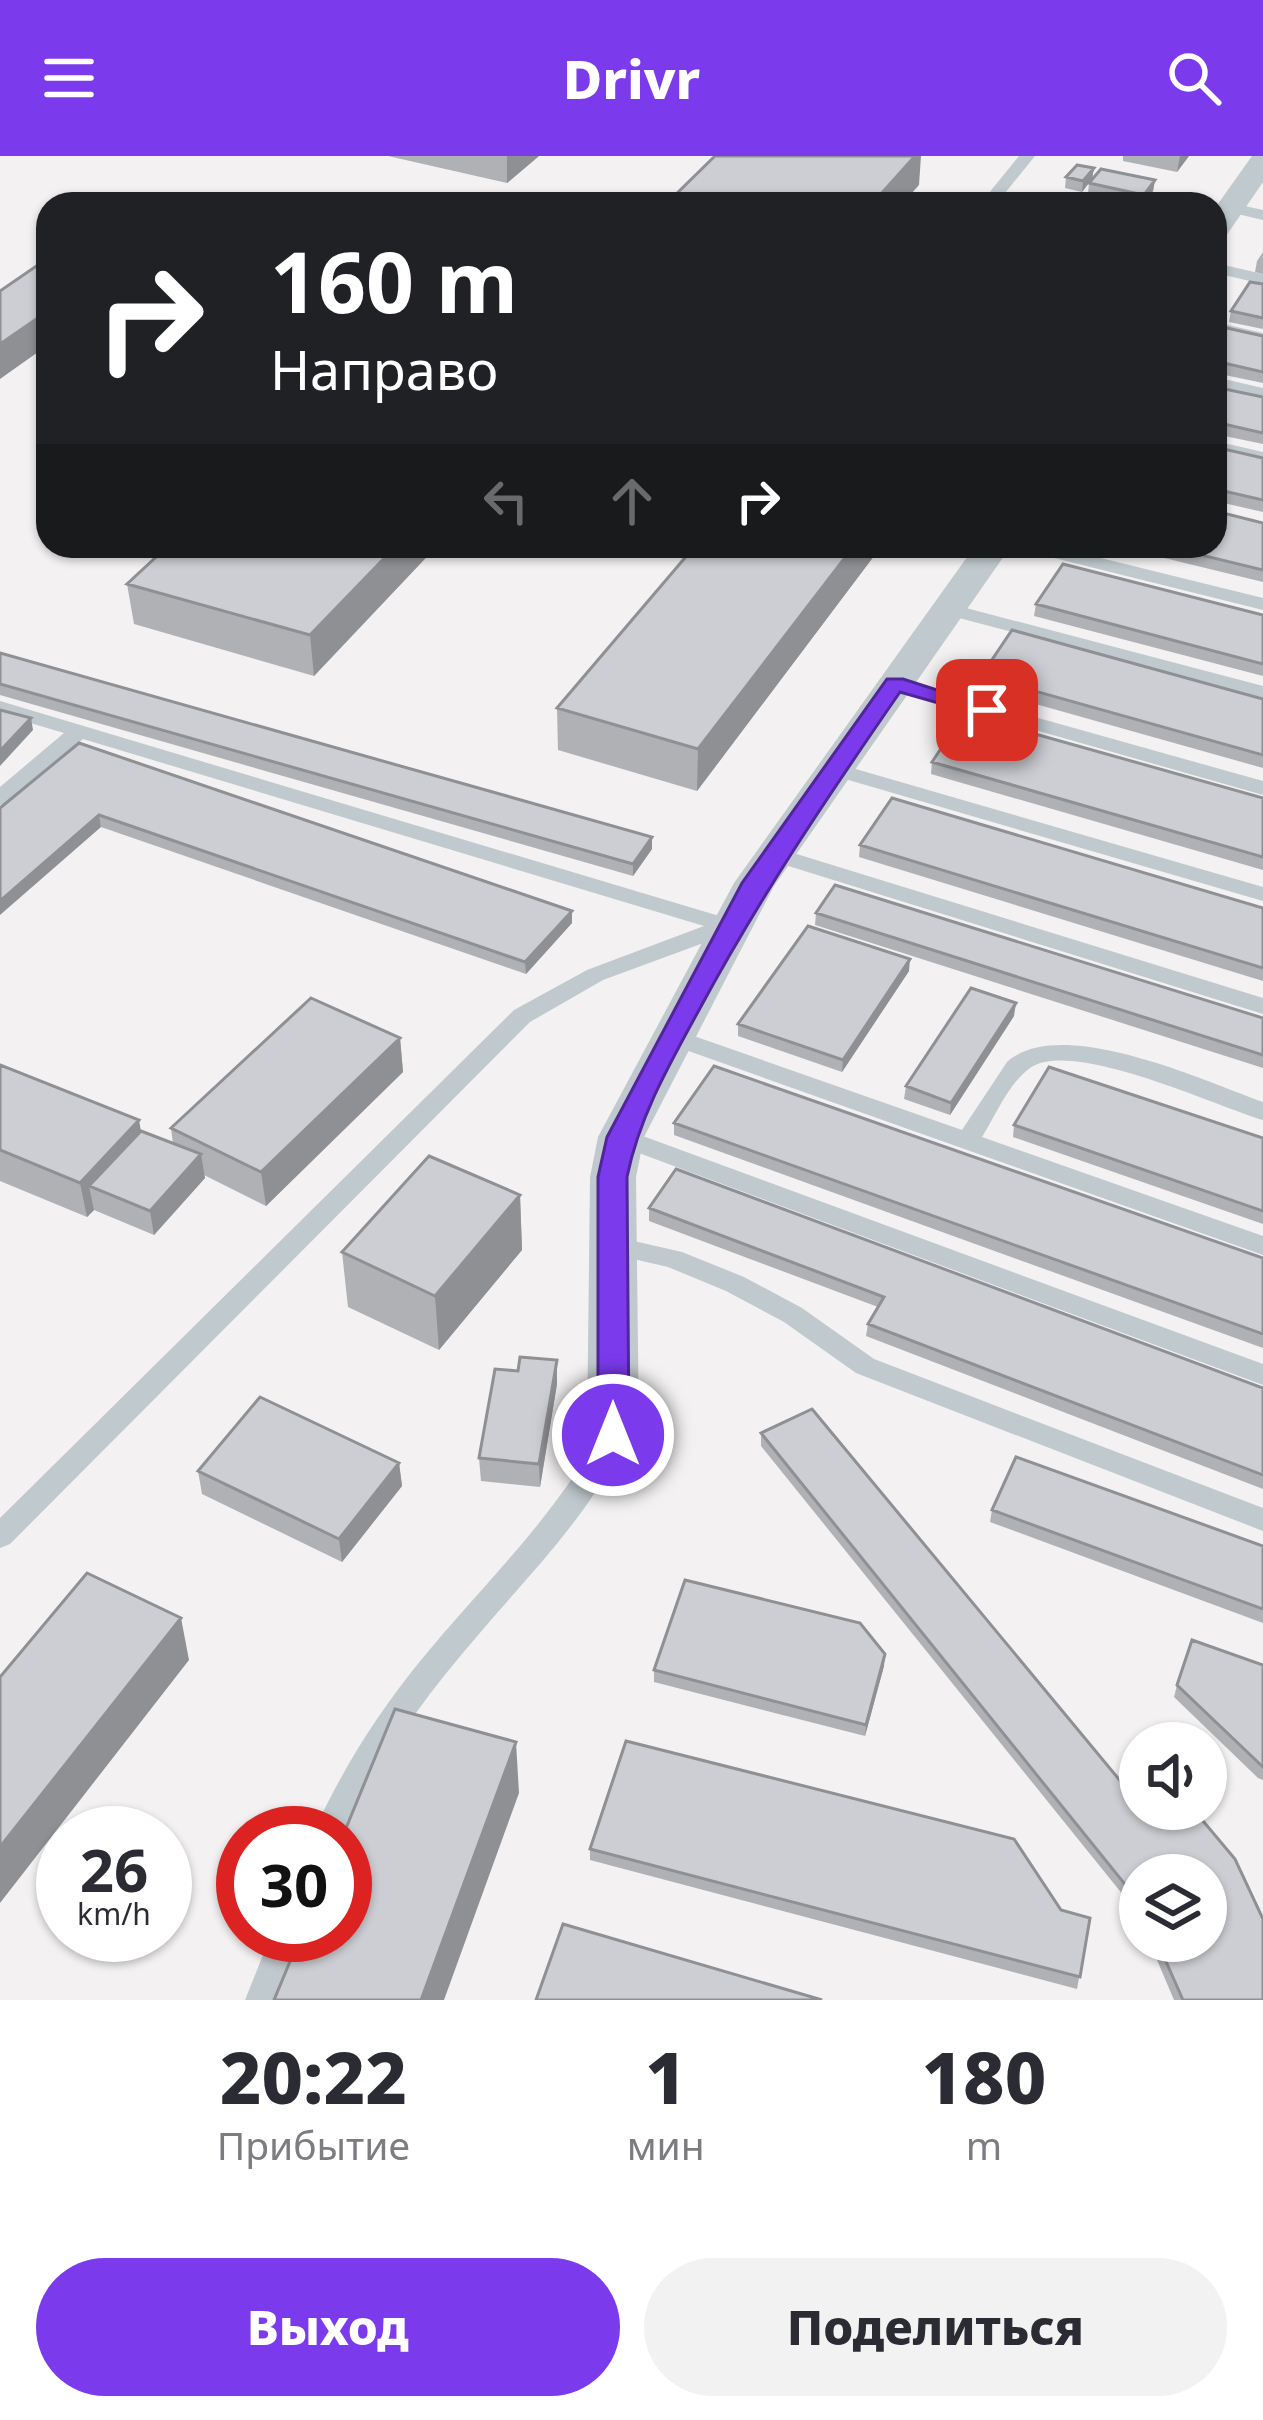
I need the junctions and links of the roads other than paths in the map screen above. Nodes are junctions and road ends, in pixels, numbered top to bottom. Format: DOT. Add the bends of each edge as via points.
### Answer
graph roads {
  1 [pos="1028,156"];
  2 [pos="1263,161"];
  3 [pos="998,192"];
  4 [pos="1227,213"];
  5 [pos="1263,214"];
  6 [pos="1227,218"];
  7 [pos="1227,271"];
  8 [pos="1263,279"];
  9 [pos="1227,330"];
  10 [pos="1263,338"];
  11 [pos="1227,385"];
  12 [pos="1263,393"];
  13 [pos="1227,449"];
  14 [pos="1263,457"];
  15 [pos="988,558"];
  16 [pos="1048,558"];
  17 [pos="1263,604"];
  18 [pos="947,610"];
  19 [pos="895,684"];
  20 [pos="1263,692"];
  21 [pos="0,706"];
  22 [pos="80,730"];
  23 [pos="835,769"];
  24 [pos="1263,788"];
  25 [pos="0,798"];
  26 [pos="774,854"];
  27 [pos="1263,894"];
  28 [pos="728,926"];
  29 [pos="1263,1006"];
  30 [pos="671,1036"];
  31 [pos="1263,1111"];
  32 [pos="621,1137"];
  33 [pos="966,1143"];
  34 [pos="613,1245"];
  35 [pos="1263,1246"];
  36 [pos="1263,1375"];
  37 [pos="613,1435"];
  38 [pos="1263,1520"];
  39 [pos="0,1536"];
  40 [pos="340,1806"];
  41 [pos="276,1962"];
  42 [pos="261,2000"];
  1 -- 3 [label="lane"];
  2 -- 4 [label="street"];
  5 -- 6 [label="lane"];
  7 -- 8 [label="lane"];
  9 -- 10 [label="lane"];
  11 -- 12 [label="lane"];
  13 -- 14 [label="lane"];
  15 -- 18 [label="street"];
  16 -- 17 [label="lane"];
  18 -- 19 [label="street"];
  18 -- 20 [label="lane"];
  19 -- 23 [label="street"];
  19 -- 24 [label="lane"];
  21 -- 22 [label="lane"];
  22 -- 25 [label="lane"];
  22 -- 28 [label="lane"];
  23 -- 26 [label="street"];
  23 -- 27 [label="lane"];
  26 -- 28 [label="street"];
  26 -- 29 [label="lane"];
  28 -- 30 [label="street"];
  28 -- 39 [label="lane" via="595,975 522,1016"];
  30 -- 32 [label="street"];
  30 -- 33 [label="lane"];
  31 -- 33 [label="lane" via="1096,1056 1054,1050 1025,1058"];
  32 -- 34 [label="street"];
  32 -- 36 [label="lane"];
  33 -- 35 [label="lane"];
  34 -- 37 [label="street"];
  34 -- 38 [label="lane" via="735,1284 865,1366"];
  37 -- 40 [label="lane" via="586,1490 410,1692"];
  41 -- 42 [label="lane"];
}
